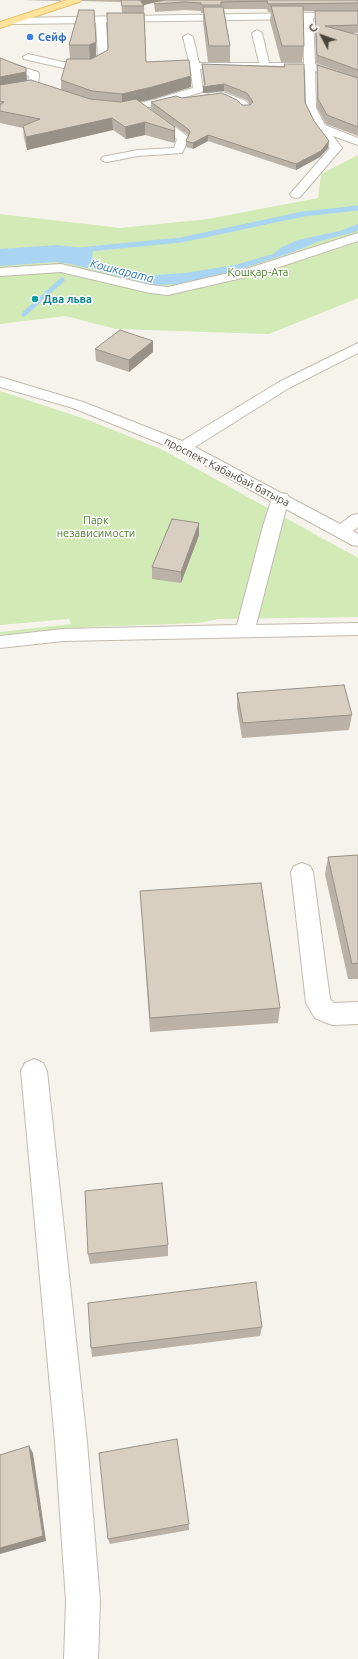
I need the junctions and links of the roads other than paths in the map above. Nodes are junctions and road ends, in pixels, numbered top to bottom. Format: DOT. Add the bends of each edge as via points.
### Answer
graph roads {
  1 [pos="47,0"];
  2 [pos="76,0"];
  3 [pos="284,7"];
  4 [pos="147,8"];
  5 [pos="358,15"];
  6 [pos="254,16"];
  7 [pos="308,16"];
  8 [pos="0,18"];
  9 [pos="152,18"];
  10 [pos="101,20"];
  11 [pos="13,21"];
  12 [pos="0,25"];
  13 [pos="257,33"];
  14 [pos="188,36"];
  15 [pos="28,57"];
  16 [pos="62,65"];
  17 [pos="10,66"];
  18 [pos="195,66"];
  19 [pos="265,66"];
  20 [pos="310,66"];
  21 [pos="34,74"];
  22 [pos="358,82"];
  23 [pos="33,87"];
  24 [pos="20,89"];
  25 [pos="65,98"];
  26 [pos="155,103"];
  27 [pos="140,106"];
  28 [pos="107,108"];
  29 [pos="246,108"];
  30 [pos="321,127"];
  31 [pos="358,142"];
  32 [pos="107,159"];
  33 [pos="296,194"];
  34 [pos="356,238"];
  35 [pos="0,272"];
  36 [pos="358,347"];
  37 [pos="0,382"];
  38 [pos="183,447"];
  39 [pos="281,498"];
  40 [pos="358,519"];
  41 [pos="341,532"];
  42 [pos="358,541"];
  43 [pos="358,629"];
  44 [pos="245,631"];
  45 [pos="0,642"];
  46 [pos="302,872"];
  47 [pos="358,1013"];
  48 [pos="34,1071"];
  49 [pos="81,1659"];
  1 -- 8 [label="main road"];
  2 -- 11 [label="main road"];
  3 -- 6 [label="street" via="262,8 254,13"];
  4 -- 9 [label="street"];
  5 -- 7 [label="street"];
  6 -- 7 [label="street"];
  6 -- 9 [label="street"];
  7 -- 20 [label="street"];
  9 -- 10 [label="street"];
  10 -- 11 [label="street"];
  10 -- 16 [label="street" via="103,59 92,64"];
  11 -- 12 [label="main road"];
  13 -- 19 [label="street"];
  14 -- 18 [label="street"];
  15 -- 16 [label="street"];
  16 -- 21 [label="street"];
  17 -- 21 [label="street"];
  18 -- 19 [label="street"];
  18 -- 26 [label="street" via="198,90"];
  19 -- 20 [label="street"];
  20 -- 22 [label="street"];
  20 -- 30 [label="street" via="311,108"];
  21 -- 23 [label="street"];
  23 -- 24 [label="street"];
  23 -- 25 [label="street"];
  26 -- 27 [label="street"];
  26 -- 29 [label="street" via="223,95 242,103"];
  27 -- 28 [label="street" via="122,110"];
  27 -- 32 [label="street" via="183,138 178,151 138,153"];
  30 -- 31 [label="street"];
  30 -- 33 [label="street" via="336,148"];
  34 -- 35 [label="street" via="250,272 168,291 61,268"];
  36 -- 38 [label="street" via="284,385"];
  37 -- 38 [label="street, проспект Кабанбай батыра" via="78,405"];
  38 -- 39 [label="street, проспект Кабанбай батыра"];
  39 -- 41 [label="street, проспект Кабанбай батыра"];
  39 -- 44 [label="street"];
  40 -- 41 [label="street"];
  41 -- 42 [label="street, проспект Кабанбай батыра"];
  43 -- 44 [label="street"];
  44 -- 45 [label="street" via="63,635"];
  46 -- 47 [label="street" via="318,1003 324,1010 333,1014"];
  48 -- 49 [label="street" via="71,1442 83,1601"];
}
